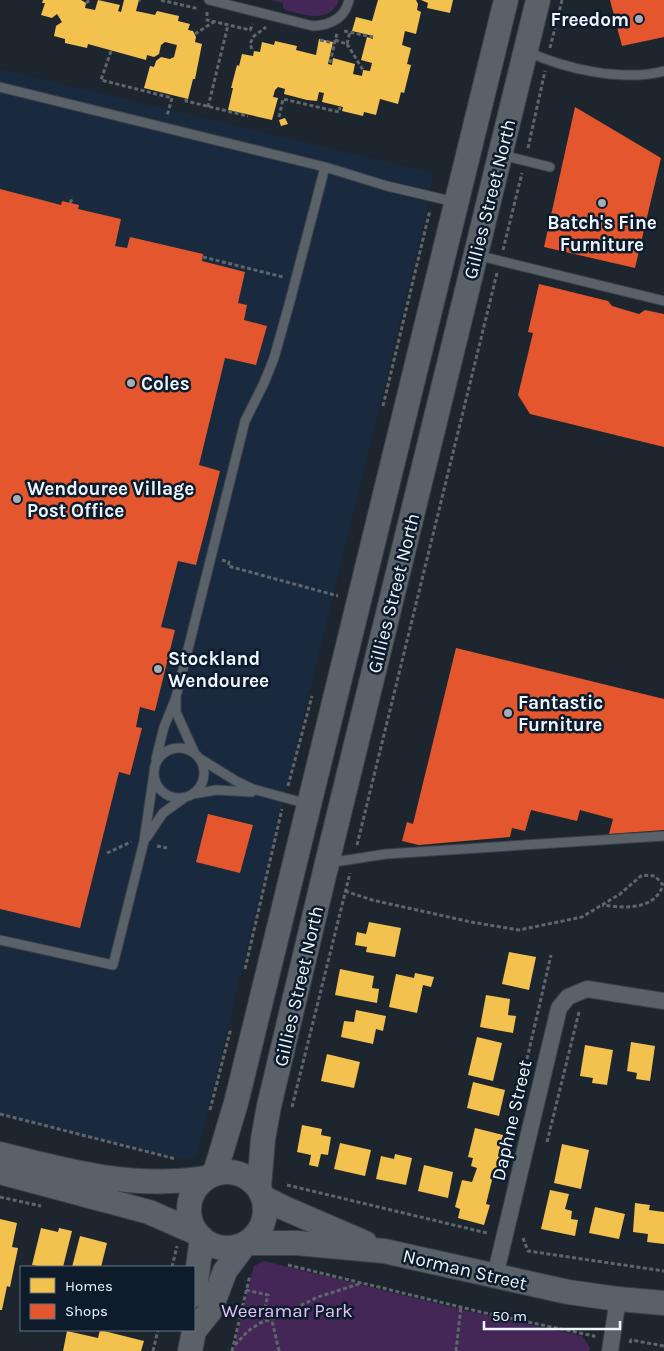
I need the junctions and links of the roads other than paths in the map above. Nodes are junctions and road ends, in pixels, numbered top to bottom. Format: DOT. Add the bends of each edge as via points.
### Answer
graph roads {
  1 [pos="211,0"];
  2 [pos="349,0"];
  3 [pos="506,0"];
  4 [pos="538,0"];
  5 [pos="526,51"];
  6 [pos="664,71"];
  7 [pos="0,87"];
  8 [pos="500,154"];
  9 [pos="326,167"];
  10 [pos="550,167"];
  11 [pos="456,202"];
  12 [pos="487,210"];
  13 [pos="476,255"];
  14 [pos="664,301"];
  15 [pos="176,698"];
  16 [pos="197,756"];
  17 [pos="154,770"];
  18 [pos="189,795"];
  19 [pos="272,795"];
  20 [pos="309,804"];
  21 [pos="340,812"];
  22 [pos="664,836"];
  23 [pos="144,844"];
  24 [pos="325,873"];
  25 [pos="0,940"];
  26 [pos="664,1001"];
  27 [pos="0,1154"];
  28 [pos="0,1172"];
  29 [pos="210,1175"];
  30 [pos="268,1189"];
  31 [pos="192,1238"];
  32 [pos="246,1243"];
  33 [pos="384,1251"];
  34 [pos="193,1266"];
  35 [pos="495,1276"];
  36 [pos="618,1299"];
  37 [pos="664,1303"];
  38 [pos="193,1335"];
  39 [pos="610,1351"];
  1 -- 2 [label="lane" via="316,26 342,16"];
  3 -- 11 [label="main road, Gillies Street North"];
  4 -- 5 [label="main road, Gillies Street North"];
  5 -- 6 [label="lane" via="547,61 609,74"];
  5 -- 8 [label="main road, Gillies Street North"];
  7 -- 9 [label="lane"];
  8 -- 10 [label="lane"];
  8 -- 12 [label="main road, Gillies Street North"];
  9 -- 11 [label="lane" via="386,186"];
  9 -- 15 [label="lane" via="269,371 245,421"];
  11 -- 12 [label="main road"];
  11 -- 20 [label="main road, Gillies Street North"];
  12 -- 13 [label="main road, Gillies Street North"];
  13 -- 14 [label="lane"];
  13 -- 21 [label="main road, Gillies Street North"];
  15 -- 16 [label="lane" via="176,712"];
  15 -- 17 [label="lane" via="164,727"];
  16 -- 17 [label="lane" via="181,748 171,749 158,758"];
  16 -- 18 [label="lane" via="203,767 203,777 199,787"];
  16 -- 19 [label="lane" via="236,781"];
  17 -- 18 [label="lane" via="156,783 162,791 176,797"];
  17 -- 23 [label="lane"];
  18 -- 19 [label="lane" via="225,790"];
  18 -- 23 [label="lane" via="163,813"];
  19 -- 20 [label="lane"];
  20 -- 21 [label="main road"];
  20 -- 29 [label="main road, Gillies Street North" via="236,1103"];
  21 -- 24 [label="main road, Gillies Street North"];
  22 -- 24 [label="lane" via="386,854 354,859"];
  23 -- 25 [label="lane" via="113,965"];
  24 -- 30 [label="main road, Gillies Street North" via="263,1140"];
  26 -- 35 [label="street, Daphne Street" via="587,989 568,997 559,1008"];
  27 -- 29 [label="main road" via="59,1170 122,1181 180,1181"];
  28 -- 31 [label="main road" via="149,1212"];
  29 -- 30 [label="main road" via="228,1171 240,1173"];
  29 -- 31 [label="main road" via="196,1186 190,1198"];
  30 -- 32 [label="main road" via="264,1222 259,1232"];
  30 -- 33 [label="main road, Norman Street" via="284,1208"];
  31 -- 32 [label="main road" via="222,1248"];
  31 -- 34 [label="main road"];
  32 -- 33 [label="main road, Norman Street" via="298,1243"];
  32 -- 38 [label="main road" via="225,1271 210,1310"];
  33 -- 35 [label="main road, Norman Street"];
  35 -- 36 [label="main road, Norman Street"];
  36 -- 37 [label="main road, Norman Street"];
  36 -- 39 [label="street"];
}
